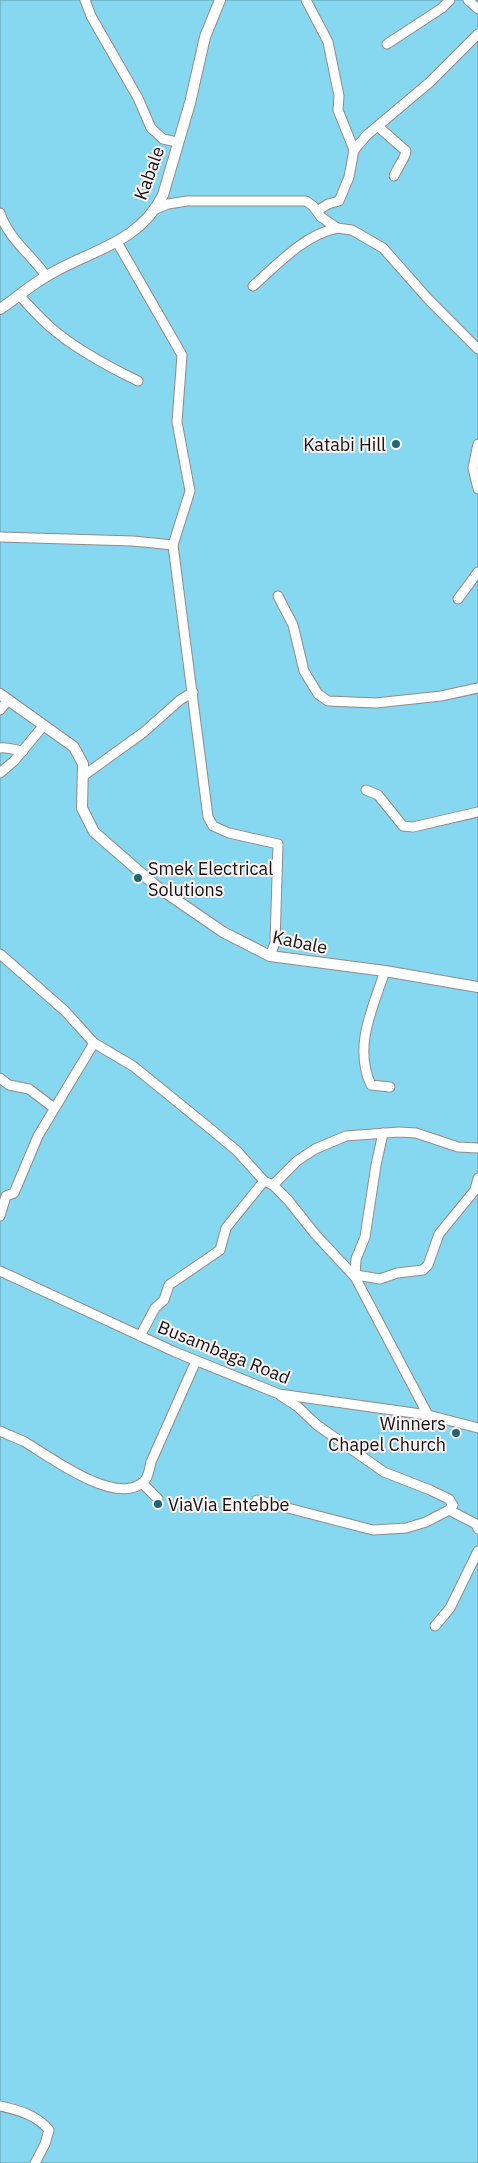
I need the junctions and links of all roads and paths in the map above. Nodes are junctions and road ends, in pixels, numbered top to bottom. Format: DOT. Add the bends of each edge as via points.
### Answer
graph roads {
  1 [pos="85,0"];
  2 [pos="220,0"];
  3 [pos="306,0"];
  4 [pos="450,0"];
  5 [pos="468,0"];
  6 [pos="478,9"];
  7 [pos="478,34"];
  8 [pos="387,44"];
  9 [pos="379,125"];
  10 [pos="177,142"];
  11 [pos="354,150"];
  12 [pos="394,176"];
  13 [pos="156,209"];
  14 [pos="317,211"];
  15 [pos="0,214"];
  16 [pos="338,228"];
  17 [pos="117,242"];
  18 [pos="46,276"];
  19 [pos="253,286"];
  20 [pos="20,296"];
  21 [pos="0,309"];
  22 [pos="478,348"];
  23 [pos="138,381"];
  24 [pos="478,444"];
  25 [pos="478,489"];
  26 [pos="0,536"];
  27 [pos="173,545"];
  28 [pos="478,572"];
  29 [pos="278,596"];
  30 [pos="458,598"];
  31 [pos="478,688"];
  32 [pos="193,692"];
  33 [pos="4,697"];
  34 [pos="0,710"];
  35 [pos="44,726"];
  36 [pos="0,748"];
  37 [pos="23,750"];
  38 [pos="0,773"];
  39 [pos="83,776"];
  40 [pos="366,790"];
  41 [pos="478,812"];
  42 [pos="0,954"];
  43 [pos="270,956"];
  44 [pos="385,971"];
  45 [pos="478,987"];
  46 [pos="94,1043"];
  47 [pos="0,1078"];
  48 [pos="390,1087"];
  49 [pos="54,1108"];
  50 [pos="383,1133"];
  51 [pos="478,1148"];
  52 [pos="478,1178"];
  53 [pos="264,1181"];
  54 [pos="273,1185"];
  55 [pos="0,1216"];
  56 [pos="0,1271"];
  57 [pos="355,1276"];
  58 [pos="140,1336"];
  59 [pos="196,1361"];
  60 [pos="279,1394"];
  61 [pos="428,1415"];
  62 [pos="478,1428"];
  63 [pos="0,1431"];
  64 [pos="142,1483"];
  65 [pos="158,1499"];
  66 [pos="257,1500"];
  67 [pos="450,1510"];
  68 [pos="478,1530"];
  69 [pos="478,1551"];
  70 [pos="435,1626"];
  71 [pos="0,2106"];
  72 [pos="35,2163"];
  1 -- 10 [label="street" via="151,128 163,139"];
  2 -- 10 [label="street, Kabale" via="205,37 190,103"];
  3 -- 11 [label="street" via="328,42 339,96 338,110"];
  4 -- 8 [label="street"];
  5 -- 6 [label="street"];
  7 -- 9 [label="street" via="430,82"];
  9 -- 11 [label="street"];
  9 -- 12 [label="street" via="406,151"];
  10 -- 13 [label="street, Kabale"];
  11 -- 14 [label="street" via="349,177 339,201"];
  13 -- 14 [label="street" via="187,201 283,200 306,201"];
  13 -- 17 [label="street, Kabale"];
  14 -- 16 [label="street"];
  15 -- 18 [label="street" via="13,239"];
  16 -- 19 [label="street" via="324,231 290,253"];
  16 -- 22 [label="street" via="352,230 383,248"];
  17 -- 18 [label="street, Kabale"];
  17 -- 27 [label="street" via="182,355 177,422 190,491"];
  18 -- 20 [label="street, Kabale"];
  20 -- 21 [label="street, Kabale"];
  20 -- 23 [label="street" via="65,339"];
  24 -- 25 [label="street" via="473,468"];
  26 -- 27 [label="street"];
  27 -- 32 [label="street" via="179,608"];
  28 -- 30 [label="street"];
  29 -- 31 [label="street" via="293,625 304,671 318,694 328,701 376,703 441,696"];
  32 -- 39 [label="street"];
  32 -- 43 [label="street" via="208,817 213,826 278,844 275,943"];
  33 -- 34 [label="street"];
  33 -- 35 [label="street, Kabale"];
  35 -- 37 [label="street"];
  35 -- 39 [label="street, Kabale" via="74,748 83,764"];
  36 -- 37 [label="street"];
  37 -- 38 [label="street"];
  39 -- 43 [label="street, Kabale" via="82,808 94,832 175,899 223,932"];
  40 -- 41 [label="street" via="378,795 403,826 413,827"];
  42 -- 46 [label="street" via="65,1010"];
  43 -- 44 [label="street, Kabale"];
  44 -- 45 [label="street, Kabale"];
  44 -- 48 [label="street" via="365,1032 363,1052 366,1076 371,1085"];
  46 -- 49 [label="street"];
  46 -- 53 [label="street" via="133,1066 238,1151"];
  47 -- 49 [label="street" via="9,1085 28,1089"];
  49 -- 55 [label="street" via="38,1136 14,1193 6,1196"];
  50 -- 51 [label="street" via="416,1133 458,1147"];
  50 -- 54 [label="street" via="346,1136 323,1145 298,1161"];
  50 -- 57 [label="street"];
  52 -- 57 [label="street" via="475,1190 439,1234 428,1265 423,1270 380,1279"];
  53 -- 54 [label="street"];
  53 -- 58 [label="street" via="226,1228 220,1250 169,1286 164,1300 155,1308"];
  54 -- 57 [label="street"];
  56 -- 58 [label="street, Busambaga Road"];
  57 -- 61 [label="street"];
  58 -- 59 [label="street, Busambaga Road"];
  59 -- 60 [label="street, Busambaga Road"];
  59 -- 64 [label="street" via="151,1462 148,1476"];
  60 -- 61 [label="street, Busambaga Road"];
  60 -- 67 [label="street" via="384,1472 449,1499 453,1505"];
  61 -- 62 [label="street, Busambaga Road"];
  63 -- 64 [label="street" via="110,1488 127,1489"];
  64 -- 65 [label="street"];
  66 -- 67 [label="street" via="373,1530 406,1528"];
  67 -- 68 [label="street" via="476,1524"];
  69 -- 70 [label="street" via="450,1608"];
  71 -- 72 [label="street" via="18,2110 43,2122 49,2130"];
}
